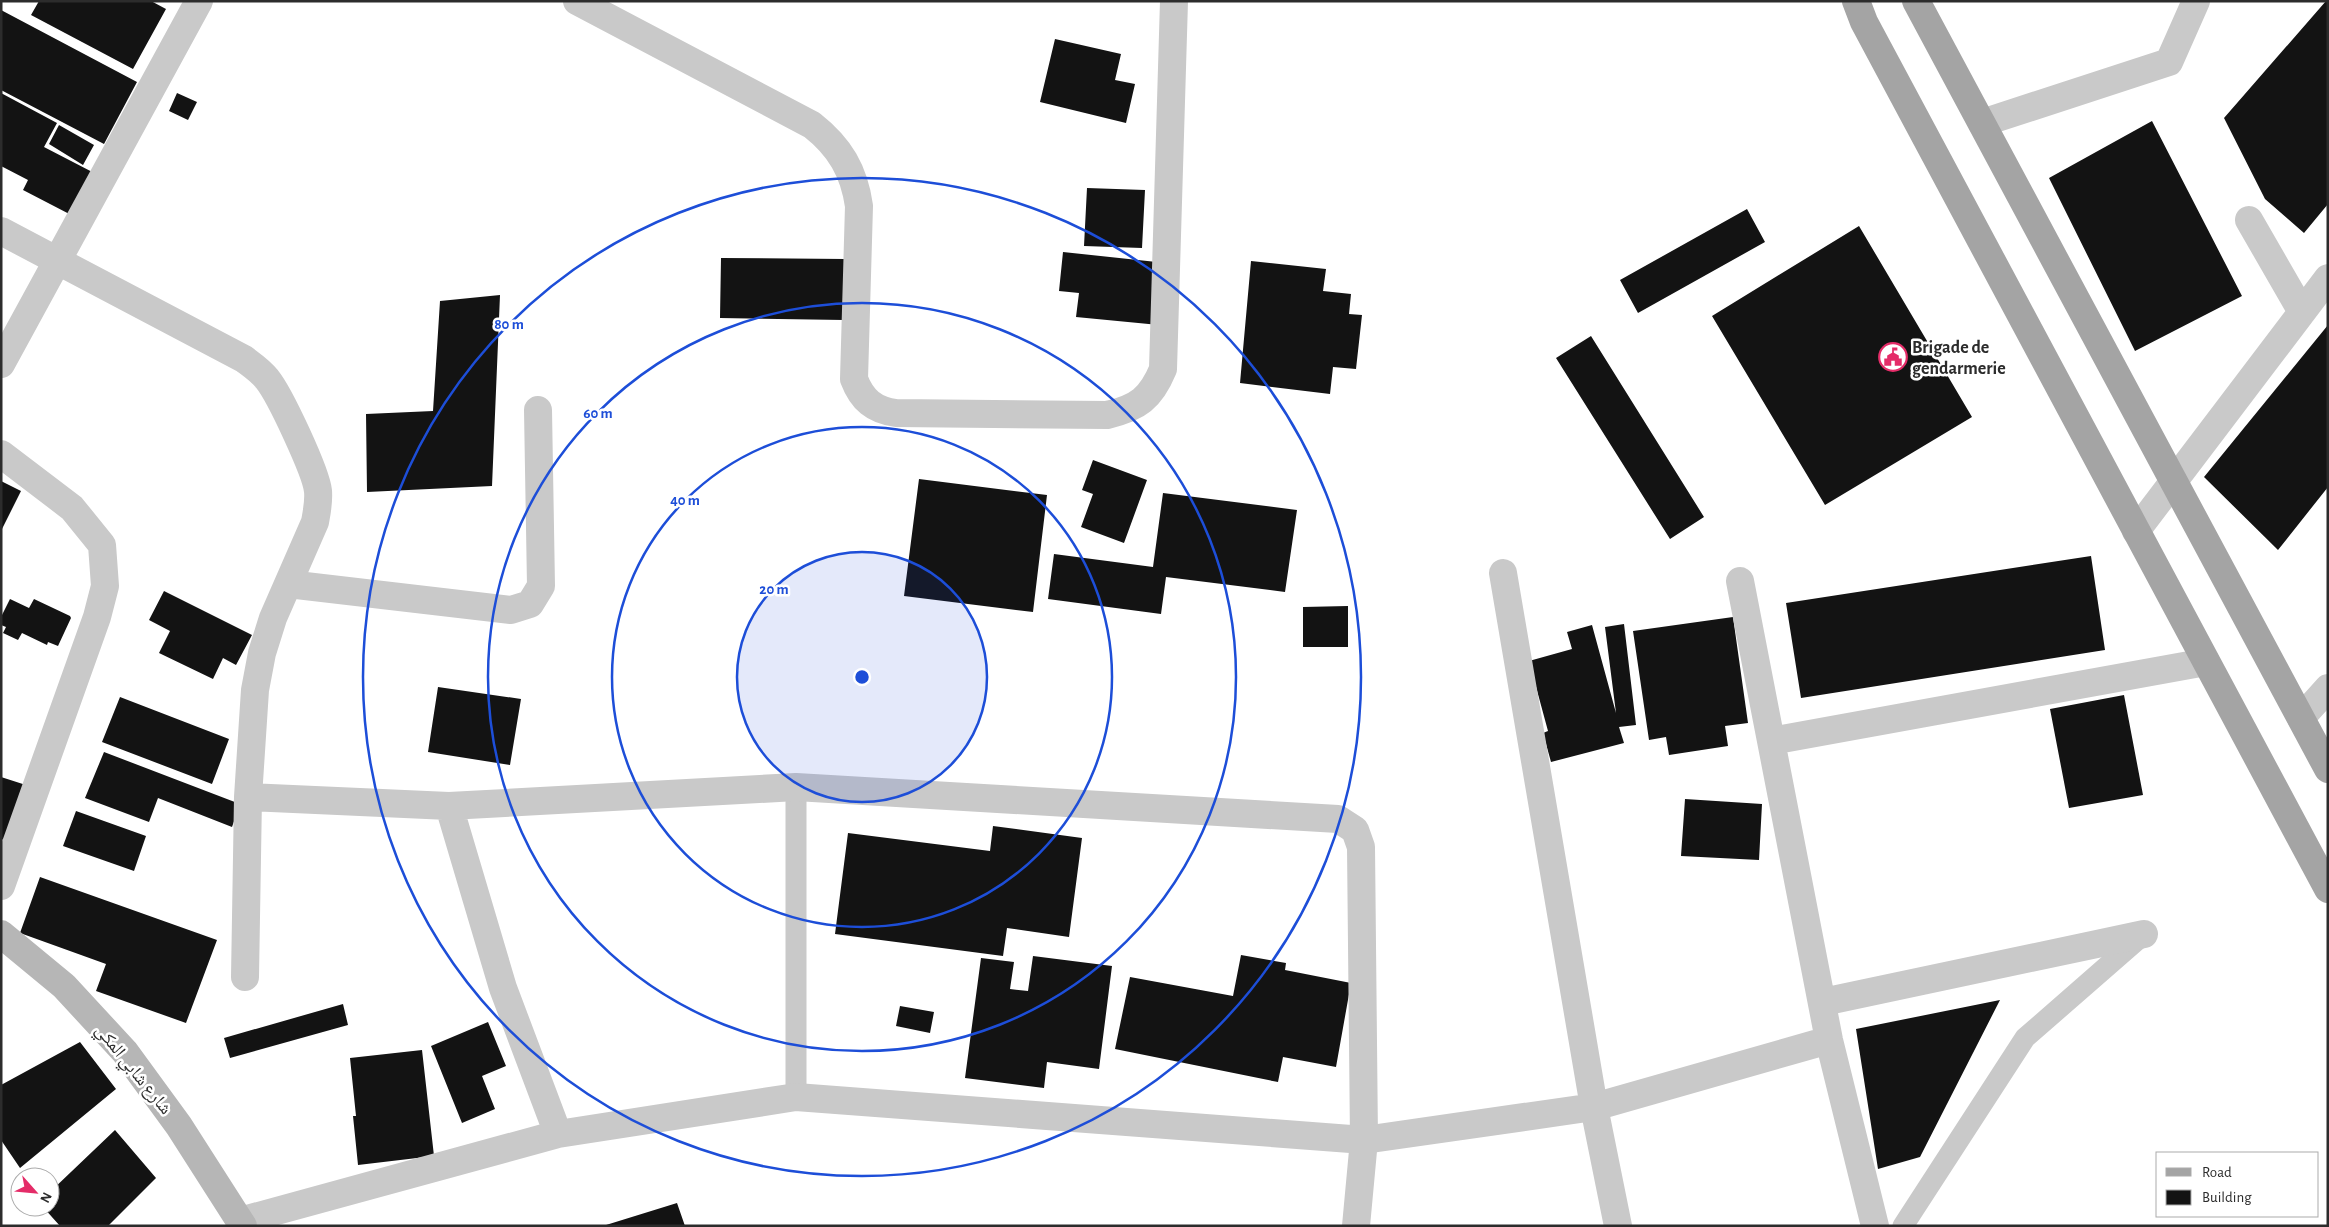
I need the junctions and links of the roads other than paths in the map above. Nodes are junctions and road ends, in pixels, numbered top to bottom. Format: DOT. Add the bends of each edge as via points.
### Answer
graph roads {
  1 [pos="199,1"];
  2 [pos="577,1"];
  3 [pos="1174,1"];
  4 [pos="1856,1"];
  5 [pos="1916,1"];
  6 [pos="2196,1"];
  7 [pos="1982,123"];
  8 [pos="2249,220"];
  9 [pos="1,231"];
  10 [pos="58,261"];
  11 [pos="2328,278"];
  12 [pos="2302,312"];
  13 [pos="1,364"];
  14 [pos="538,410"];
  15 [pos="1,454"];
  16 [pos="2174,482"];
  17 [pos="2136,531"];
  18 [pos="1503,573"];
  19 [pos="1740,581"];
  20 [pos="288,584"];
  21 [pos="2206,662"];
  22 [pos="2328,688"];
  23 [pos="2301,718"];
  24 [pos="1771,741"];
  25 [pos="2328,768"];
  26 [pos="796,788"];
  27 [pos="248,797"];
  28 [pos="449,806"];
  29 [pos="1,886"];
  30 [pos="2328,889"];
  31 [pos="1,934"];
  32 [pos="2144,934"];
  33 [pos="245,977"];
  34 [pos="1823,1002"];
  35 [pos="1829,1040"];
  36 [pos="796,1097"];
  37 [pos="1594,1107"];
  38 [pos="558,1134"];
  39 [pos="1364,1140"];
  40 [pos="242,1224"];
  41 [pos="1356,1226"];
  42 [pos="1618,1226"];
  43 [pos="1875,1226"];
  44 [pos="1903,1226"];
  1 -- 10 [label="street"];
  2 -- 3 [label="street" via="812,125 840,151 852,174 859,206 854,379 859,392 870,403 882,411 896,413 1098,415 1126,411 1142,401 1155,386 1163,369"];
  4 -- 17 [label="main road" via="1864,22"];
  5 -- 7 [label="main road"];
  6 -- 7 [label="street" via="2169,62"];
  7 -- 16 [label="main road"];
  8 -- 12 [label="street"];
  9 -- 10 [label="street"];
  10 -- 13 [label="street"];
  10 -- 20 [label="street" via="244,359 268,380 313,471 318,490 315,522"];
  11 -- 12 [label="street"];
  12 -- 16 [label="street"];
  14 -- 20 [label="street" via="541,586 530,604 511,610"];
  15 -- 29 [label="street" via="72,508 102,545 105,586 97,617"];
  16 -- 17 [label="street"];
  16 -- 23 [label="main road"];
  17 -- 21 [label="main road"];
  18 -- 37 [label="street"];
  19 -- 24 [label="street"];
  20 -- 27 [label="street" via="273,618 260,663 255,690"];
  21 -- 24 [label="street"];
  21 -- 30 [label="main road"];
  22 -- 23 [label="street"];
  23 -- 25 [label="main road"];
  24 -- 34 [label="street"];
  26 -- 28 [label="street"];
  26 -- 36 [label="lane"];
  26 -- 39 [label="street" via="1338,819 1355,830 1361,847"];
  27 -- 28 [label="street"];
  27 -- 33 [label="street"];
  28 -- 38 [label="street" via="503,988"];
  31 -- 40 [label="main road, شارع شابي المكي" via="64,986 124,1052 179,1126"];
  32 -- 34 [label="street"];
  32 -- 44 [label="lane" via="2025,1038"];
  34 -- 35 [label="street"];
  35 -- 37 [label="street"];
  35 -- 43 [label="street"];
  36 -- 38 [label="street"];
  36 -- 39 [label="street"];
  37 -- 39 [label="street"];
  37 -- 42 [label="street"];
  38 -- 40 [label="street"];
  39 -- 41 [label="street"];
}
